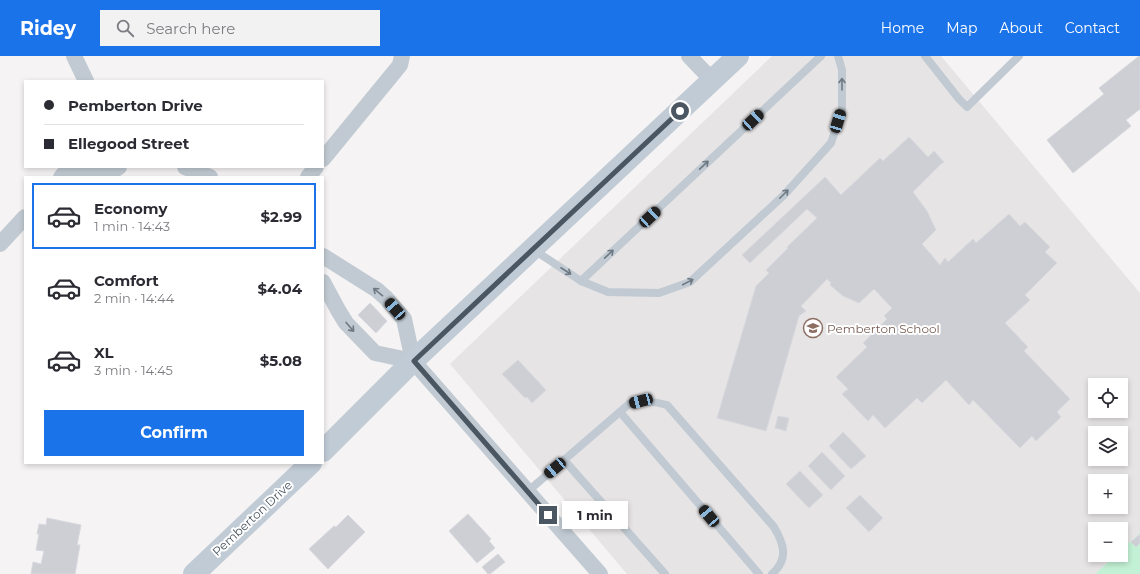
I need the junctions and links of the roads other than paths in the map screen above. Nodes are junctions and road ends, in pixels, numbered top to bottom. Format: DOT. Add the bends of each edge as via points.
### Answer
graph roads {
  1 [pos="74,56"];
  2 [pos="402,56"];
  3 [pos="689,56"];
  4 [pos="738,56"];
  5 [pos="822,56"];
  6 [pos="838,56"];
  7 [pos="925,56"];
  8 [pos="1019,56"];
  9 [pos="86,80"];
  10 [pos="712,80"];
  11 [pos="324,158"];
  12 [pos="70,168"];
  13 [pos="73,168"];
  14 [pos="118,168"];
  15 [pos="187,168"];
  16 [pos="315,168"];
  17 [pos="62,176"];
  18 [pos="207,176"];
  19 [pos="309,176"];
  20 [pos="24,218"];
  21 [pos="0,244"];
  22 [pos="533,250"];
  23 [pos="324,257"];
  24 [pos="581,281"];
  25 [pos="324,284"];
  26 [pos="414,361"];
  27 [pos="620,412"];
  28 [pos="324,450"];
  29 [pos="564,460"];
  30 [pos="310,464"];
  31 [pos="527,492"];
  32 [pos="194,574"];
  33 [pos="600,574"];
  34 [pos="665,574"];
  35 [pos="759,574"];
  36 [pos="772,574"];
  1 -- 9 [label="street"];
  2 -- 11 [label="street" via="400,66"];
  3 -- 10 [label="street"];
  4 -- 10 [label="street"];
  24 -- 5 [label="lane, one-way"];
  24 -- 6 [label="lane, one-way" via="608,292 659,293 690,282 784,194 831,143 842,110 842,70"];
  7 -- 8 [label="lane" via="967,107"];
  10 -- 22 [label="street"];
  12 -- 17 [label="street"];
  13 -- 14 [label="street" via="94,175"];
  15 -- 18 [label="street"];
  16 -- 19 [label="street"];
  20 -- 21 [label="street"];
  22 -- 24 [label="lane, one-way"];
  22 -- 26 [label="street"];
  26 -- 23 [label="street, one-way" via="404,319 386,298"];
  25 -- 26 [label="street, one-way" via="346,323 375,353"];
  26 -- 28 [label="street"];
  26 -- 31 [label="street"];
  27 -- 29 [label="lane"];
  27 -- 35 [label="lane"];
  27 -- 36 [label="lane" via="629,404 641,401 655,401 666,405 774,527 784,550 782,560"];
  29 -- 31 [label="lane"];
  29 -- 34 [label="lane"];
  30 -- 32 [label="street, Pemberton Drive"];
  31 -- 33 [label="street"];
}
